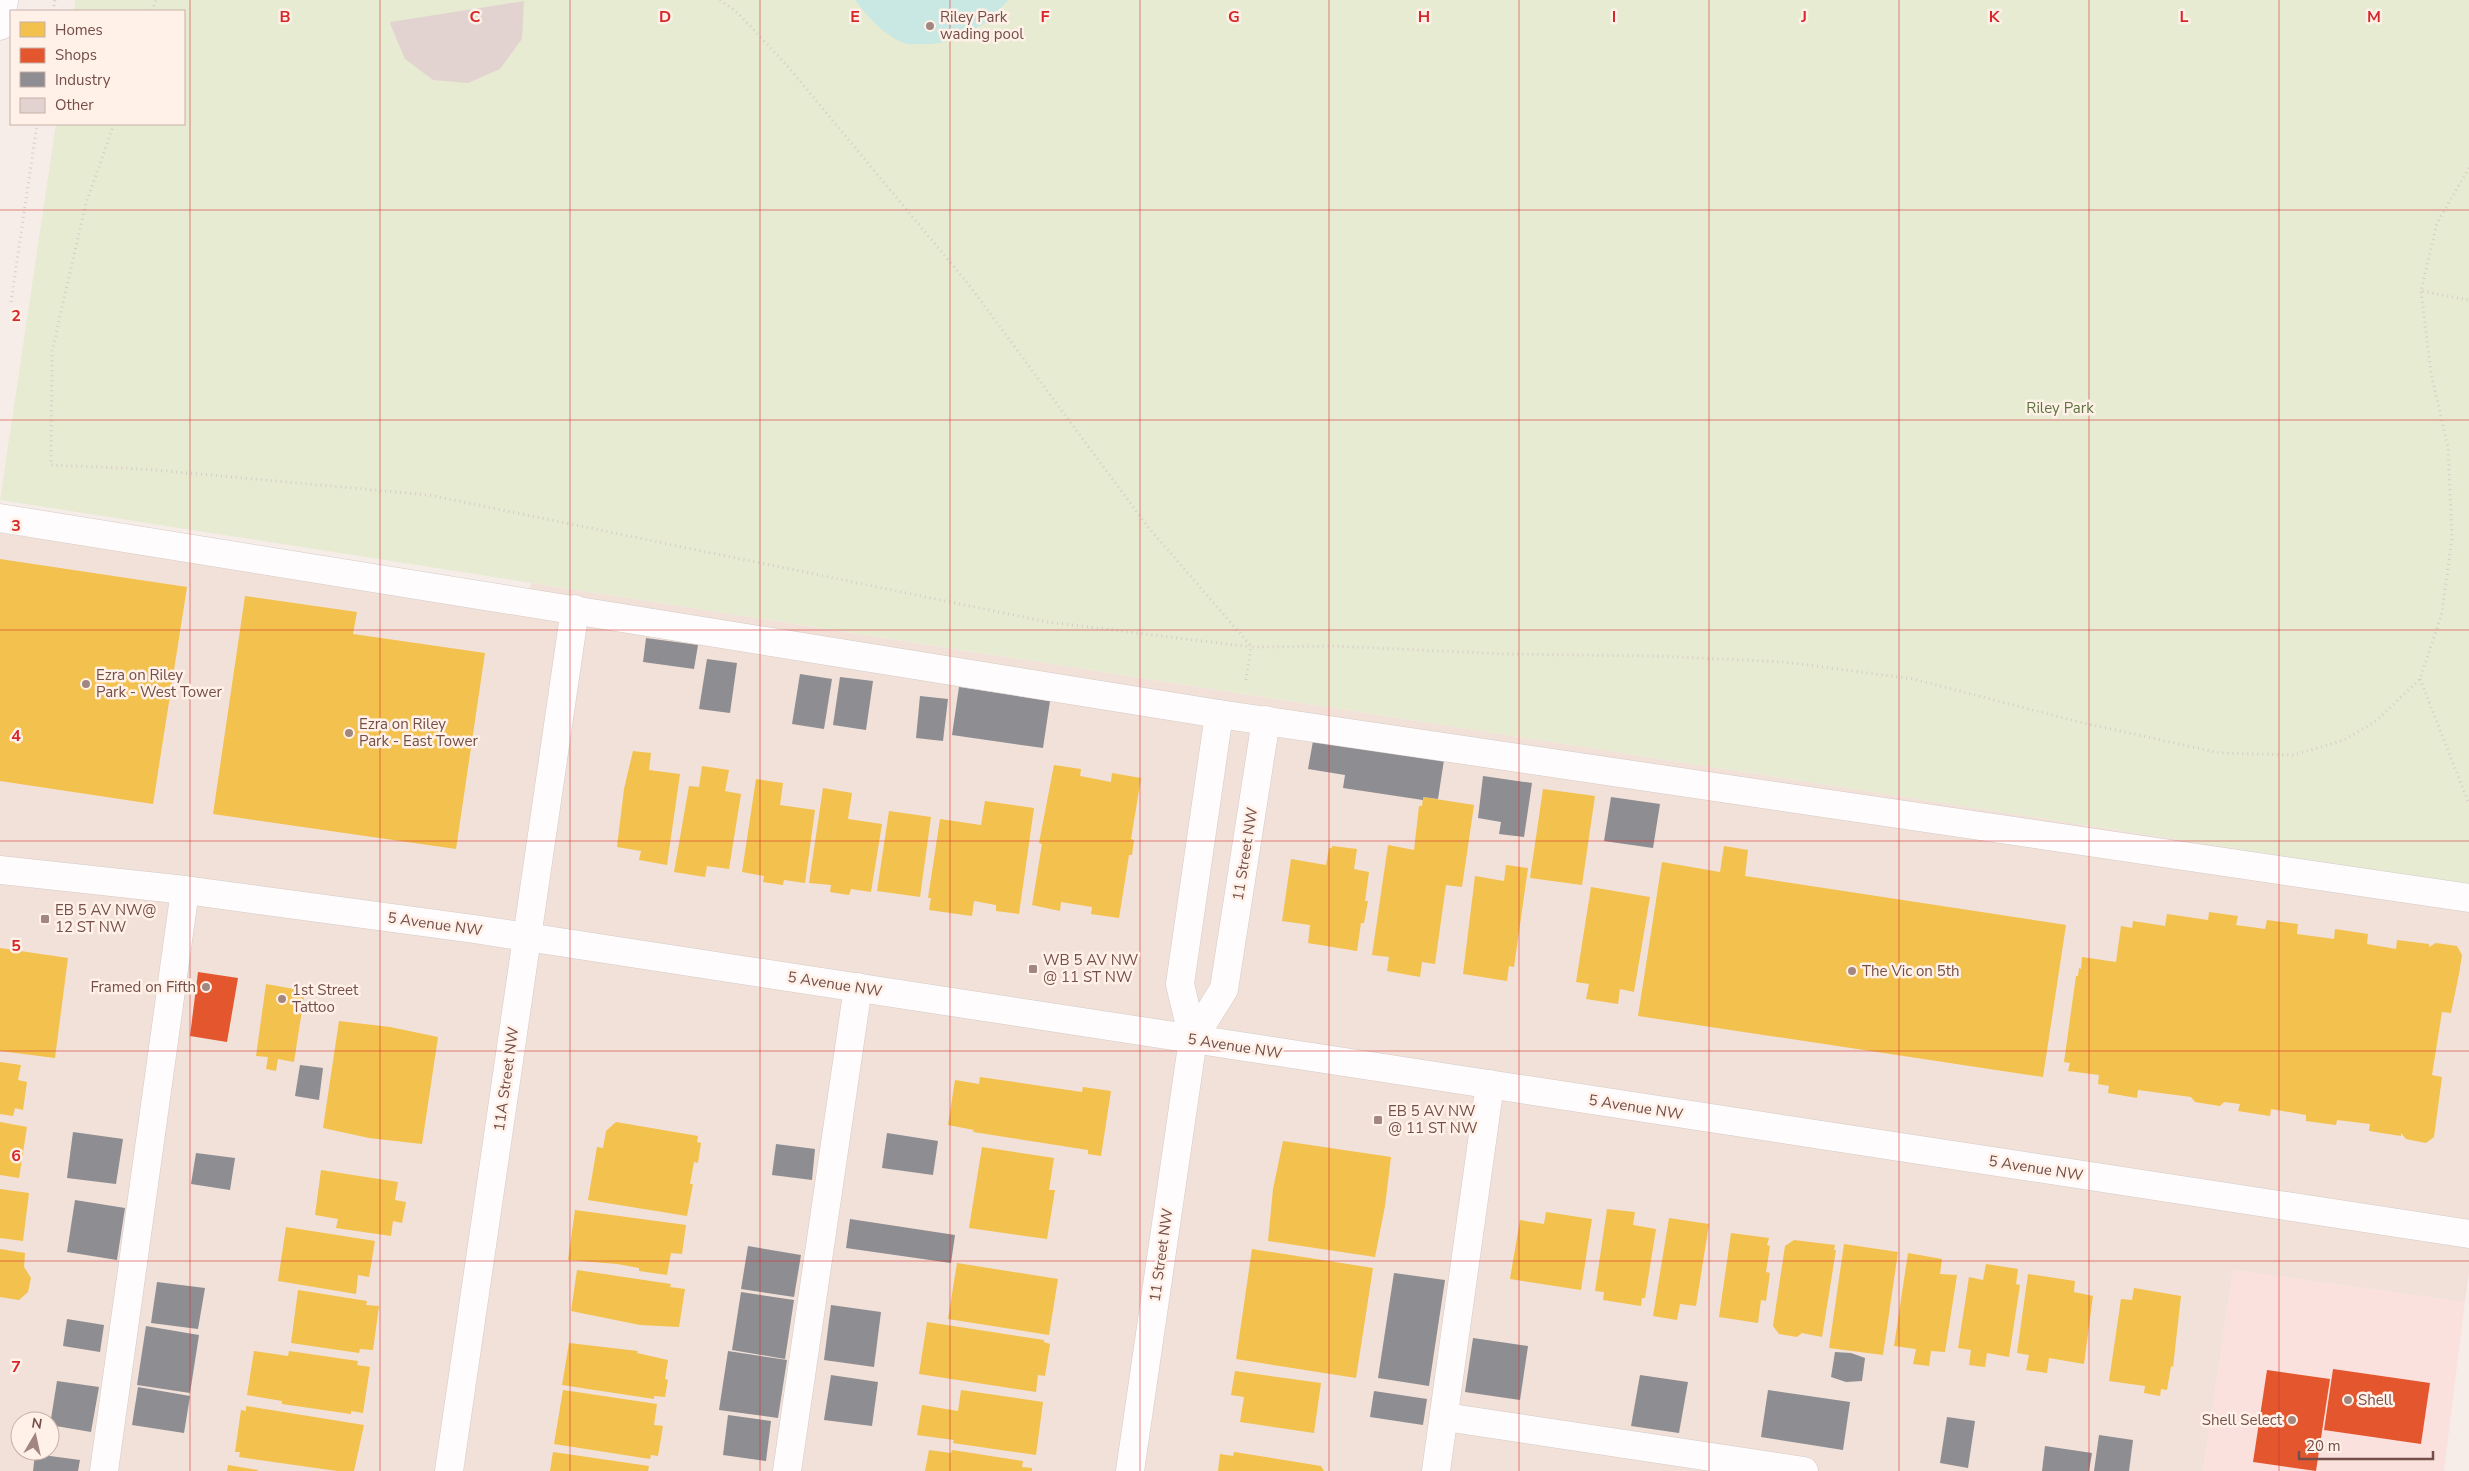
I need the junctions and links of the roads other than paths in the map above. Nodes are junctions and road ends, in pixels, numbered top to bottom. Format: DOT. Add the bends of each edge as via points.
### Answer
graph roads {
  1 [pos="4,0"];
  2 [pos="0,26"];
  3 [pos="0,518"];
  4 [pos="575,609"];
  5 [pos="1242,717"];
  6 [pos="0,870"];
  7 [pos="185,890"];
  8 [pos="2469,898"];
  9 [pos="527,937"];
  10 [pos="858,987"];
  11 [pos="1193,1039"];
  12 [pos="1490,1084"];
  13 [pos="2469,1234"];
  14 [pos="1445,1417"];
  15 [pos="104,1471"];
  16 [pos="449,1471"];
  17 [pos="787,1471"];
  18 [pos="1130,1471"];
  19 [pos="1436,1471"];
  20 [pos="1804,1471"];
  1 -- 2 [label="street"];
  3 -- 4 [label="street"];
  4 -- 5 [label="street"];
  4 -- 9 [label="street, 11A Street NW"];
  5 -- 8 [label="street"];
  5 -- 11 [label="street, 11 Street NW" via="1180,984"];
  5 -- 11 [label="street, 11 Street NW" via="1224,989"];
  6 -- 7 [label="street, 5 Avenue NW"];
  7 -- 9 [label="street, 5 Avenue NW"];
  7 -- 15 [label="street"];
  9 -- 10 [label="street, 5 Avenue NW"];
  9 -- 16 [label="street, 11A Street NW"];
  10 -- 11 [label="street, 5 Avenue NW"];
  10 -- 17 [label="street"];
  11 -- 12 [label="street, 5 Avenue NW"];
  11 -- 18 [label="street, 11 Street NW"];
  12 -- 13 [label="street, 5 Avenue NW"];
  12 -- 14 [label="street"];
  14 -- 19 [label="street"];
  14 -- 20 [label="street"];
}
